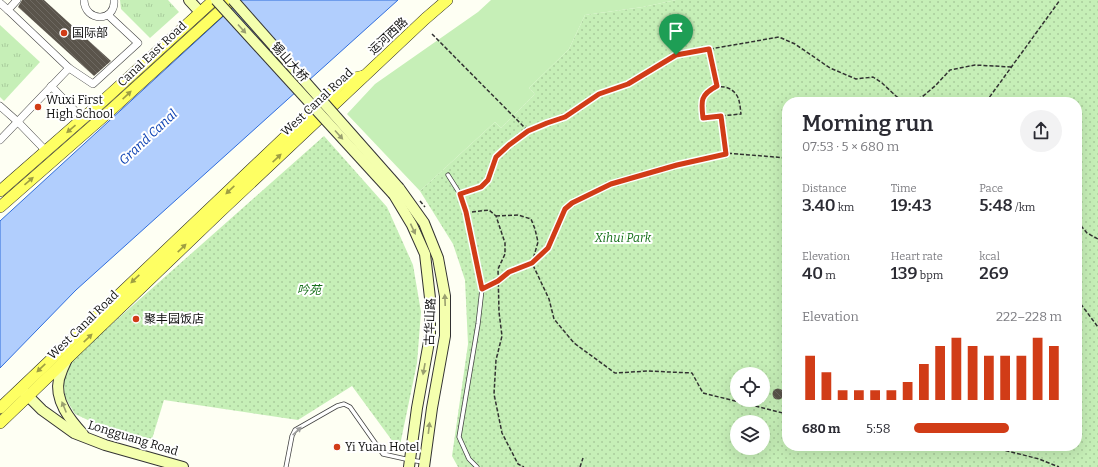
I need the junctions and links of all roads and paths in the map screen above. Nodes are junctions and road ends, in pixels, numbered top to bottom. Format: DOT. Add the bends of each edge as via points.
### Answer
graph roads {
  1 [pos="17,0"];
  2 [pos="84,0"];
  3 [pos="114,0"];
  4 [pos="189,0"];
  5 [pos="215,0"];
  6 [pos="232,0"];
  7 [pos="447,0"];
  8 [pos="1060,0"];
  9 [pos="0,3"];
  10 [pos="8,10"];
  11 [pos="200,12"];
  12 [pos="108,15"];
  13 [pos="432,34"];
  14 [pos="709,49"];
  15 [pos="1012,67"];
  16 [pos="69,68"];
  17 [pos="364,76"];
  18 [pos="52,86"];
  19 [pos="717,86"];
  20 [pos="897,97"];
  21 [pos="922,97"];
  22 [pos="990,97"];
  23 [pos="0,106"];
  24 [pos="721,116"];
  25 [pos="83,119"];
  26 [pos="18,122"];
  27 [pos="528,131"];
  28 [pos="0,140"];
  29 [pos="46,151"];
  30 [pos="726,154"];
  31 [pos="782,158"];
  32 [pos="448,175"];
  33 [pos="0,191"];
  34 [pos="396,192"];
  35 [pos="460,194"];
  36 [pos="0,207"];
  37 [pos="466,212"];
  38 [pos="496,216"];
  39 [pos="1082,227"];
  40 [pos="1098,239"];
  41 [pos="532,263"];
  42 [pos="498,281"];
  43 [pos="482,289"];
  44 [pos="1082,306"];
  45 [pos="1098,327"];
  46 [pos="67,358"];
  47 [pos="24,392"];
  48 [pos="0,408"];
  49 [pos="782,413"];
  50 [pos="0,423"];
  51 [pos="87,438"];
  52 [pos="1008,451"];
  53 [pos="583,458"];
  54 [pos="410,464"];
  55 [pos="424,464"];
  56 [pos="183,467"];
  57 [pos="286,467"];
  58 [pos="477,467"];
  59 [pos="524,467"];
  60 [pos="580,467"];
  61 [pos="1060,467"];
  1 -- 10 [label="street"];
  2 -- 12 [label="street" via="89,13 98,17"];
  3 -- 12 [label="street" via="114,7"];
  4 -- 11 [label="main road"];
  5 -- 11 [label="main road, Canal East Road"];
  5 -- 34 [label="main road, 锡山大桥, one-way, bridge"];
  6 -- 34 [label="main road, 锡山大桥, bridge"];
  36 -- 6 [label="main road, Canal East Road, one-way"];
  7 -- 17 [label="main road, 运河西路"];
  8 -- 15 [label="path"];
  9 -- 10 [label="street"];
  10 -- 16 [label="street"];
  11 -- 25 [label="main road, Canal East Road"];
  12 -- 16 [label="street" via="138,43 93,84"];
  13 -- 27 [label="path"];
  14 -- 19 [label="path"];
  14 -- 20 [label="path" via="779,37 795,44 830,68 856,79 873,77"];
  14 -- 27 [label="path" via="676,55 628,84 599,94 565,117"];
  15 -- 21 [label="path" via="975,65 950,70"];
  15 -- 22 [label="path"];
  16 -- 18 [label="street"];
  46 -- 17 [label="main road, West Canal Road, one-way"];
  17 -- 47 [label="main road, West Canal Road, one-way" via="345,80"];
  18 -- 25 [label="street"];
  18 -- 26 [label="street"];
  19 -- 24 [label="path" via="708,91 703,99 703,118"];
  19 -- 24 [label="path" via="727,87 735,93 740,102 741,114"];
  23 -- 26 [label="street"];
  24 -- 30 [label="path"];
  25 -- 29 [label="main road, Canal East Road, one-way"];
  26 -- 28 [label="street"];
  26 -- 29 [label="street"];
  27 -- 35 [label="path" via="496,157 488,180 481,187"];
  29 -- 33 [label="main road, Canal East Road"];
  30 -- 31 [label="path"];
  30 -- 41 [label="path" via="611,184 572,203 565,209 548,248"];
  32 -- 35 [label="lane"];
  34 -- 54 [label="main road, 古华山路, one-way" via="425,254 430,298 430,336"];
  55 -- 34 [label="main road, 古华山路, one-way" via="445,336 445,296 438,258 424,223"];
  35 -- 37 [label="lane"];
  37 -- 38 [label="path" via="489,210"];
  37 -- 43 [label="lane"];
  38 -- 41 [label="path" via="518,215 531,219 538,242"];
  38 -- 42 [label="path" via="505,243 505,254 498,269"];
  39 -- 40 [label="path"];
  41 -- 42 [label="path" via="509,272"];
  41 -- 49 [label="path" via="549,299 554,320 574,343 615,373 692,373 704,393"];
  42 -- 43 [label="path"];
  42 -- 59 [label="path" via="502,336 496,360 494,394 502,432 518,464"];
  43 -- 58 [label="lane" via="459,437 469,459"];
  44 -- 45 [label="path"];
  46 -- 47 [label="main road, West Canal Road"];
  51 -- 46 [label="main road, one-way" via="65,412 60,396 59,381"];
  47 -- 48 [label="main road, West Canal Road"];
  47 -- 50 [label="main road, West Canal Road"];
  47 -- 51 [label="main road, Longguang Road" via="42,410 74,433"];
  51 -- 56 [label="main road, Longguang Road"];
  52 -- 61 [label="path"];
  53 -- 60 [label="path"];
  54 -- 55 [label="lane"];
  57 -- 54 [label="lane, one-way" via="295,430 344,404 350,407 383,454"];
}
